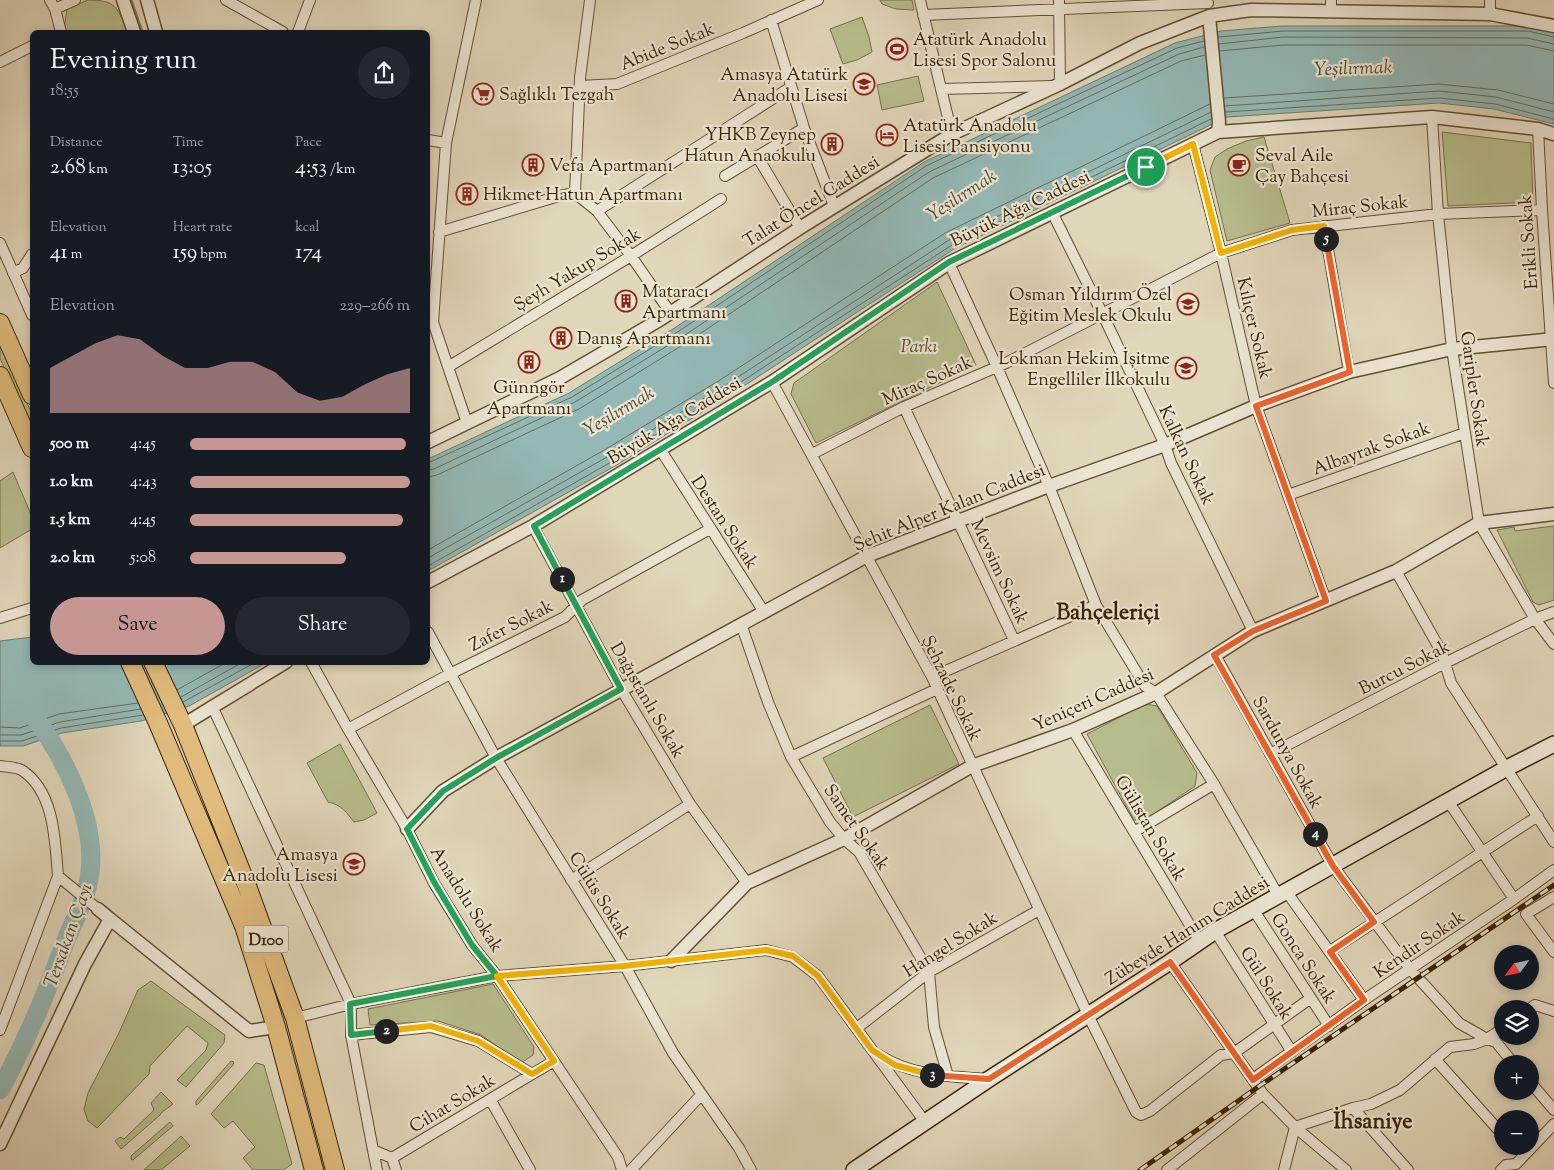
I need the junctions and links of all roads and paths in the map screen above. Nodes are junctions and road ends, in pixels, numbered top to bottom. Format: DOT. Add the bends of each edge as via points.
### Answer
graph roads {
  1 [pos="74,0"];
  2 [pos="123,0"];
  3 [pos="147,0"];
  4 [pos="226,0"];
  5 [pos="310,0"];
  6 [pos="476,0"];
  7 [pos="590,0"];
  8 [pos="818,0"];
  9 [pos="920,0"];
  10 [pos="1490,0"];
  11 [pos="52,4"];
  12 [pos="1059,5"];
  13 [pos="1331,5"];
  14 [pos="1209,12"];
  15 [pos="923,14"];
  16 [pos="1490,14"];
  17 [pos="772,20"];
  18 [pos="1554,26"];
  19 [pos="60,30"];
  20 [pos="133,30"];
  21 [pos="155,30"];
  22 [pos="279,30"];
  23 [pos="299,30"];
  24 [pos="30,47"];
  25 [pos="0,62"];
  26 [pos="1058,85"];
  27 [pos="580,86"];
  28 [pos="791,87"];
  29 [pos="941,89"];
  30 [pos="1432,116"];
  31 [pos="1218,127"];
  32 [pos="804,128"];
  33 [pos="1538,129"];
  34 [pos="952,134"];
  35 [pos="1554,134"];
  36 [pos="430,140"];
  37 [pos="446,142"];
  38 [pos="1193,144"];
  39 [pos="757,156"];
  40 [pos="725,176"];
  41 [pos="575,193"];
  42 [pos="721,198"];
  43 [pos="834,206"];
  44 [pos="1542,210"];
  45 [pos="597,211"];
  46 [pos="1052,212"];
  47 [pos="1438,214"];
  48 [pos="1324,226"];
  49 [pos="800,228"];
  50 [pos="439,232"];
  51 [pos="0,243"];
  52 [pos="1221,253"];
  53 [pos="631,256"];
  54 [pos="30,257"];
  55 [pos="949,262"];
  56 [pos="13,273"];
  57 [pos="30,311"];
  58 [pos="670,312"];
  59 [pos="1102,313"];
  60 [pos="0,323"];
  61 [pos="430,323"];
  62 [pos="1552,339"];
  63 [pos="1452,349"];
  64 [pos="448,367"];
  65 [pos="997,367"];
  66 [pos="1350,372"];
  67 [pos="0,376"];
  68 [pos="772,382"];
  69 [pos="1554,383"];
  70 [pos="30,390"];
  71 [pos="1256,406"];
  72 [pos="904,407"];
  73 [pos="467,423"];
  74 [pos="1465,432"];
  75 [pos="430,441"];
  76 [pos="30,444"];
  77 [pos="1165,445"];
  78 [pos="660,450"];
  79 [pos="812,454"];
  80 [pos="1049,486"];
  81 [pos="1288,495"];
  82 [pos="1554,514"];
  83 [pos="960,521"];
  84 [pos="1479,523"];
  85 [pos="534,526"];
  86 [pos="710,529"];
  87 [pos="867,556"];
  88 [pos="1396,571"];
  89 [pos="430,581"];
  90 [pos="1326,601"];
  91 [pos="1096,605"];
  92 [pos="577,606"];
  93 [pos="30,609"];
  94 [pos="764,612"];
  95 [pos="1554,612"];
  96 [pos="0,618"];
  97 [pos="1535,619"];
  98 [pos="741,624"];
  99 [pos="1253,631"];
  100 [pos="430,636"];
  101 [pos="1014,640"];
  102 [pos="1554,644"];
  103 [pos="1214,655"];
  104 [pos="1445,663"];
  105 [pos="131,665"];
  106 [pos="154,665"];
  107 [pos="281,665"];
  108 [pos="313,665"];
  109 [pos="450,674"];
  110 [pos="932,677"];
  111 [pos="621,689"];
  112 [pos="938,689"];
  113 [pos="1156,693"];
  114 [pos="212,706"];
  115 [pos="180,720"];
  116 [pos="348,729"];
  117 [pos="1073,730"];
  118 [pos="1554,744"];
  119 [pos="1270,754"];
  120 [pos="791,757"];
  121 [pos="496,758"];
  122 [pos="0,766"];
  123 [pos="972,766"];
  124 [pos="1507,768"];
  125 [pos="1214,784"];
  126 [pos="1448,800"];
  127 [pos="690,804"];
  128 [pos="1538,816"];
  129 [pos="407,829"];
  130 [pos="1134,832"];
  131 [pos="844,839"];
  132 [pos="1554,842"];
  133 [pos="1483,853"];
  134 [pos="1333,866"];
  135 [pos="1554,870"];
  136 [pos="58,876"];
  137 [pos="571,880"];
  138 [pos="747,883"];
  139 [pos="1282,893"];
  140 [pos="1554,897"];
  141 [pos="1514,899"];
  142 [pos="1253,909"];
  143 [pos="98,910"];
  144 [pos="1038,910"];
  145 [pos="110,919"];
  146 [pos="1374,922"];
  147 [pos="1215,931"];
  148 [pos="1200,942"];
  149 [pos="1330,952"];
  150 [pos="1554,952"];
  151 [pos="671,961"];
  152 [pos="1170,962"];
  153 [pos="624,966"];
  154 [pos="1410,970"];
  155 [pos="928,972"];
  156 [pos="497,976"];
  157 [pos="1311,998"];
  158 [pos="1364,1000"];
  159 [pos="350,1004"];
  160 [pos="1539,1006"];
  161 [pos="1554,1011"];
  162 [pos="1088,1015"];
  163 [pos="295,1018"];
  164 [pos="1274,1024"];
  165 [pos="1329,1026"];
  166 [pos="276,1027"];
  167 [pos="857,1028"];
  168 [pos="0,1030"];
  169 [pos="1494,1034"];
  170 [pos="351,1035"];
  171 [pos="1487,1039"];
  172 [pos="872,1050"];
  173 [pos="1292,1052"];
  174 [pos="1234,1053"];
  175 [pos="1507,1055"];
  176 [pos="1435,1059"];
  177 [pos="554,1061"];
  178 [pos="532,1074"];
  179 [pos="948,1076"];
  180 [pos="989,1079"];
  181 [pos="1253,1080"];
  182 [pos="1539,1092"];
  183 [pos="1263,1094"];
  184 [pos="701,1095"];
  185 [pos="490,1099"];
  186 [pos="1353,1108"];
  187 [pos="1554,1110"];
  188 [pos="925,1122"];
  189 [pos="1554,1124"];
  190 [pos="1494,1125"];
  191 [pos="1295,1127"];
  192 [pos="0,1144"];
  193 [pos="373,1150"];
  194 [pos="392,1158"];
  195 [pos="1506,1168"];
  196 [pos="1170,1169"];
  197 [pos="314,1170"];
  198 [pos="335,1170"];
  199 [pos="377,1170"];
  200 [pos="396,1170"];
  201 [pos="530,1170"];
  202 [pos="622,1170"];
  203 [pos="631,1170"];
  204 [pos="751,1170"];
  205 [pos="854,1170"];
  206 [pos="1284,1170"];
  207 [pos="1346,1170"];
  208 [pos="1408,1170"];
  1 -- 11 [label="street"];
  2 -- 20 [label="street"];
  3 -- 21 [label="street"];
  4 -- 22 [label="street"];
  5 -- 23 [label="street"];
  6 -- 37 [label="street"];
  7 -- 27 [label="street"];
  8 -- 17 [label="street, Abide Sokak"];
  9 -- 15 [label="street"];
  10 -- 16 [label="street"];
  11 -- 19 [label="street"];
  12 -- 14 [label="street"];
  12 -- 15 [label="street"];
  12 -- 26 [label="street"];
  13 -- 14 [label="street, Talat Öncel Caddesi"];
  13 -- 16 [label="street, Talat Öncel Caddesi"];
  14 -- 26 [label="street, Talat Öncel Caddesi"];
  14 -- 31 [label="street"];
  15 -- 29 [label="street"];
  16 -- 18 [label="street, Talat Öncel Caddesi"];
  17 -- 27 [label="street, Abide Sokak" via="617,84"];
  17 -- 28 [label="street"];
  24 -- 25 [label="street"];
  26 -- 29 [label="street"];
  26 -- 34 [label="street, Talat Öncel Caddesi"];
  27 -- 41 [label="street"];
  28 -- 32 [label="street"];
  28 -- 45 [label="street"];
  29 -- 34 [label="street"];
  30 -- 31 [label="street, Büyük Ağa Caddesi"];
  30 -- 33 [label="street, Büyük Ağa Caddesi"];
  30 -- 47 [label="street, Garipler Sokak"];
  31 -- 38 [label="street, Büyük Ağa Caddesi"];
  32 -- 39 [label="street"];
  32 -- 43 [label="street"];
  33 -- 35 [label="street, Büyük Ağa Caddesi"];
  33 -- 44 [label="street, Erikli Sokak"];
  34 -- 43 [label="street, Talat Öncel Caddesi"];
  36 -- 37 [label="street"];
  37 -- 50 [label="street"];
  38 -- 46 [label="street, Büyük Ağa Caddesi"];
  38 -- 52 [label="street, Kılıçer Sokak"];
  39 -- 40 [label="street"];
  39 -- 49 [label="street"];
  41 -- 45 [label="street"];
  41 -- 50 [label="street"];
  42 -- 53 [label="street, Şeyh Yakup Sokak"];
  43 -- 49 [label="street, Talat Öncel Caddesi"];
  44 -- 47 [label="street, Miraç Sokak"];
  44 -- 62 [label="street, Erikli Sokak"];
  45 -- 53 [label="street"];
  46 -- 55 [label="street, Büyük Ağa Caddesi"];
  46 -- 59 [label="street, Kalkan Sokak"];
  47 -- 48 [label="street, Miraç Sokak"];
  47 -- 63 [label="street, Garipler Sokak"];
  48 -- 52 [label="street, Miraç Sokak" via="1292,230"];
  48 -- 66 [label="street"];
  49 -- 58 [label="street, Talat Öncel Caddesi"];
  50 -- 61 [label="street"];
  51 -- 56 [label="street"];
  52 -- 59 [label="street, Miraç Sokak"];
  52 -- 71 [label="street, Kılıçer Sokak"];
  53 -- 58 [label="street"];
  53 -- 64 [label="street, Şeyh Yakup Sokak"];
  54 -- 56 [label="street" via="23,268"];
  55 -- 65 [label="street"];
  55 -- 68 [label="street, Büyük Ağa Caddesi"];
  56 -- 57 [label="street"];
  58 -- 73 [label="street, Talat Öncel Caddesi" via="560,378"];
  59 -- 65 [label="street, Miraç Sokak"];
  59 -- 77 [label="street, Kalkan Sokak"];
  60 -- 70 [label="highway"];
  61 -- 64 [label="street"];
  62 -- 63 [label="street, Şehit Alper Kalan Caddesi"];
  62 -- 69 [label="street, Erikli Sokak"];
  63 -- 66 [label="street, Şehit Alper Kalan Caddesi"];
  63 -- 74 [label="street, Garipler Sokak"];
  64 -- 73 [label="street"];
  65 -- 72 [label="street, Miraç Sokak"];
  65 -- 80 [label="street"];
  66 -- 71 [label="street, Şehit Alper Kalan Caddesi"];
  67 -- 76 [label="highway"];
  68 -- 78 [label="street, Büyük Ağa Caddesi"];
  68 -- 79 [label="street, Şehzade Sokak"];
  71 -- 77 [label="street, Şehit Alper Kalan Caddesi"];
  71 -- 81 [label="street, Kılıçer Sokak"];
  72 -- 79 [label="street, Miraç Sokak"];
  72 -- 83 [label="street, Mevsim Sokak"];
  73 -- 75 [label="street, Talat Öncel Caddesi"];
  74 -- 81 [label="street, Albayrak Sokak"];
  74 -- 84 [label="street, Garipler Sokak"];
  77 -- 80 [label="street, Şehit Alper Kalan Caddesi"];
  77 -- 99 [label="street, Kalkan Sokak"];
  78 -- 85 [label="street, Büyük Ağa Caddesi"];
  78 -- 86 [label="street, Destan Sokak"];
  79 -- 87 [label="street, Şehzade Sokak"];
  80 -- 83 [label="street, Şehit Alper Kalan Caddesi"];
  80 -- 91 [label="street"];
  81 -- 90 [label="street, Kılıçer Sokak"];
  82 -- 84 [label="street, Yeniçeri Caddesi"];
  83 -- 87 [label="street, Şehit Alper Kalan Caddesi"];
  83 -- 101 [label="street, Mevsim Sokak"];
  84 -- 88 [label="street, Yeniçeri Caddesi"];
  84 -- 97 [label="street, Garipler Sokak"];
  85 -- 89 [label="street, Büyük Ağa Caddesi"];
  85 -- 92 [label="street, Dağıstanlı Sokak"];
  86 -- 92 [label="street, Zafer Sokak" via="582,600"];
  86 -- 94 [label="street, Destan Sokak"];
  87 -- 94 [label="street, Şehit Alper Kalan Caddesi"];
  87 -- 110 [label="street, Şehzade Sokak"];
  88 -- 90 [label="street, Yeniçeri Caddesi"];
  88 -- 104 [label="street"];
  90 -- 99 [label="street, Yeniçeri Caddesi"];
  91 -- 101 [label="street"];
  91 -- 113 [label="street" via="1145,686"];
  92 -- 109 [label="street, Zafer Sokak" via="565,617"];
  92 -- 111 [label="street, Dağıstanlı Sokak"];
  93 -- 96 [label="street"];
  94 -- 98 [label="street, Şehit Alper Kalan Caddesi"];
  95 -- 97 [label="street, Burcu Sokak"];
  97 -- 102 [label="street, Garipler Sokak"];
  97 -- 104 [label="street, Burcu Sokak"];
  98 -- 111 [label="street, Şehit Alper Kalan Caddesi"];
  98 -- 120 [label="street, Samet Sokak"];
  99 -- 103 [label="street, Yeniçeri Caddesi"];
  100 -- 109 [label="street, Cülüs Sokak"];
  101 -- 110 [label="street"];
  103 -- 113 [label="street, Yeniçeri Caddesi"];
  103 -- 119 [label="street, Sardunya Sokak"];
  104 -- 119 [label="street, Burcu Sokak"];
  104 -- 124 [label="street" via="1451,683"];
  105 -- 166 [label="highway, D100" via="244,926"];
  106 -- 115 [label="highway, D100"];
  107 -- 114 [label="street"];
  108 -- 116 [label="street, Anadolu Sokak"];
  109 -- 116 [label="street, Zafer Sokak"];
  109 -- 121 [label="street, Cülüs Sokak"];
  110 -- 112 [label="street, Şehzade Sokak"];
  111 -- 121 [label="street, Şehit Alper Kalan Caddesi"];
  111 -- 127 [label="street, Dağıstanlı Sokak"];
  112 -- 120 [label="street"];
  112 -- 123 [label="street, Şehzade Sokak"];
  113 -- 117 [label="street, Yeniçeri Caddesi"];
  113 -- 125 [label="street"];
  114 -- 115 [label="street"];
  114 -- 159 [label="street"];
  115 -- 163 [label="highway, D100" via="247,886"];
  116 -- 129 [label="street, Anadolu Sokak"];
  117 -- 123 [label="street, Yeniçeri Caddesi"];
  117 -- 130 [label="street, Gülistan Sokak"];
  118 -- 124 [label="main road, Zübeyde Hanım Caddesi"];
  119 -- 134 [label="street, Sardunya Sokak"];
  120 -- 131 [label="street, Samet Sokak" via="830,822"];
  121 -- 129 [label="street, Şehit Alper Kalan Caddesi" via="443,791"];
  121 -- 137 [label="street, Cülüs Sokak"];
  122 -- 136 [label="street" via="22,770 38,786 52,818"];
  123 -- 131 [label="street, Yeniçeri Caddesi"];
  123 -- 144 [label="street, Şehzade Sokak"];
  124 -- 126 [label="main road, Zübeyde Hanım Caddesi"];
  124 -- 128 [label="street"];
  125 -- 130 [label="street"];
  125 -- 139 [label="street"];
  126 -- 133 [label="street"];
  126 -- 134 [label="main road, Zübeyde Hanım Caddesi"];
  127 -- 137 [label="street"];
  127 -- 138 [label="street, Dağıstanlı Sokak"];
  128 -- 132 [label="street"];
  128 -- 133 [label="street"];
  129 -- 156 [label="street, Anadolu Sokak" via="448,906 472,945"];
  130 -- 148 [label="street, Gülistan Sokak"];
  131 -- 138 [label="street, Yeniçeri Caddesi"];
  131 -- 155 [label="street, Samet Sokak" via="859,852"];
  133 -- 141 [label="street"];
  133 -- 146 [label="street"];
  134 -- 139 [label="main road, Zübeyde Hanım Caddesi"];
  134 -- 146 [label="street, Sardunya Sokak"];
  135 -- 141 [label="street, Kendir Sokak"];
  136 -- 143 [label="street"];
  136 -- 168 [label="street"];
  137 -- 153 [label="street, Cülüs Sokak"];
  138 -- 151 [label="street, Yeniçeri Caddesi"];
  139 -- 142 [label="main road, Zübeyde Hanım Caddesi"];
  139 -- 149 [label="street"];
  140 -- 150 [label="street" via="1526,914"];
  141 -- 154 [label="street, Kendir Sokak"];
  142 -- 147 [label="main road, Zübeyde Hanım Caddesi"];
  142 -- 157 [label="street, Gonca Sokak"];
  143 -- 145 [label="street"];
  144 -- 155 [label="street, Hangel Sokak"];
  144 -- 162 [label="street, Şehzade Sokak"];
  145 -- 166 [label="street" via="249,1031"];
  145 -- 192 [label="street" via="85,964"];
  146 -- 149 [label="street"];
  146 -- 154 [label="street, Sardunya Sokak"];
  147 -- 148 [label="main road, Zübeyde Hanım Caddesi"];
  147 -- 164 [label="street, Gül Sokak"];
  148 -- 152 [label="main road, Zübeyde Hanım Caddesi"];
  149 -- 158 [label="street"];
  151 -- 153 [label="street"];
  151 -- 167 [label="street" via="766,950 793,956 818,976"];
  152 -- 162 [label="main road, Zübeyde Hanım Caddesi"];
  152 -- 174 [label="street"];
  153 -- 156 [label="street"];
  153 -- 184 [label="street, Cülüs Sokak" via="673,1053"];
  154 -- 158 [label="street, Kendir Sokak"];
  154 -- 171 [label="street, Sardunya Sokak" via="1459,1023"];
  155 -- 167 [label="street, Hangel Sokak"];
  155 -- 179 [label="street, Samet Sokak" via="934,1027"];
  156 -- 159 [label="street"];
  156 -- 177 [label="street, Anadolu Sokak"];
  157 -- 164 [label="street"];
  157 -- 165 [label="street, Gonca Sokak"];
  158 -- 165 [label="street, Kendir Sokak"];
  159 -- 163 [label="street"];
  159 -- 170 [label="street"];
  160 -- 161 [label="street"];
  162 -- 174 [label="street, Şehzade Sokak" via="1136,1112 1141,1115 1221,1055"];
  162 -- 180 [label="main road, Zübeyde Hanım Caddesi"];
  163 -- 198 [label="highway, D100"];
  164 -- 173 [label="street, Gül Sokak"];
  164 -- 174 [label="street"];
  165 -- 173 [label="street, Kendir Sokak"];
  166 -- 197 [label="highway, D100"];
  167 -- 172 [label="street"];
  169 -- 171 [label="street"];
  170 -- 178 [label="street" via="431,1026 478,1041"];
  170 -- 193 [label="street"];
  171 -- 175 [label="street, Sardunya Sokak" via="1496,1042"];
  171 -- 176 [label="street" via="1450,1047"];
  172 -- 179 [label="street" via="895,1065"];
  172 -- 188 [label="street"];
  173 -- 181 [label="street, Kendir Sokak"];
  174 -- 181 [label="street"];
  176 -- 186 [label="street" via="1400,1090 1371,1104"];
  176 -- 190 [label="street"];
  177 -- 178 [label="street, Cihat Sokak"];
  177 -- 202 [label="street, Anadolu Sokak" via="618,1157"];
  178 -- 185 [label="street, Cihat Sokak"];
  179 -- 180 [label="street"];
  180 -- 188 [label="main road, Zübeyde Hanım Caddesi"];
  181 -- 183 [label="street"];
  182 -- 187 [label="street"];
  183 -- 191 [label="street"];
  183 -- 196 [label="street"];
  184 -- 203 [label="street"];
  184 -- 204 [label="street, Cülüs Sokak"];
  185 -- 194 [label="street, Cihat Sokak"];
  185 -- 201 [label="street"];
  186 -- 191 [label="street"];
  186 -- 208 [label="street"];
  188 -- 205 [label="main road, Zübeyde Hanım Caddesi"];
  189 -- 195 [label="street" via="1516,1164"];
  191 -- 206 [label="street"];
  191 -- 207 [label="street"];
  193 -- 194 [label="street"];
  193 -- 199 [label="street"];
  194 -- 200 [label="street"];
}
